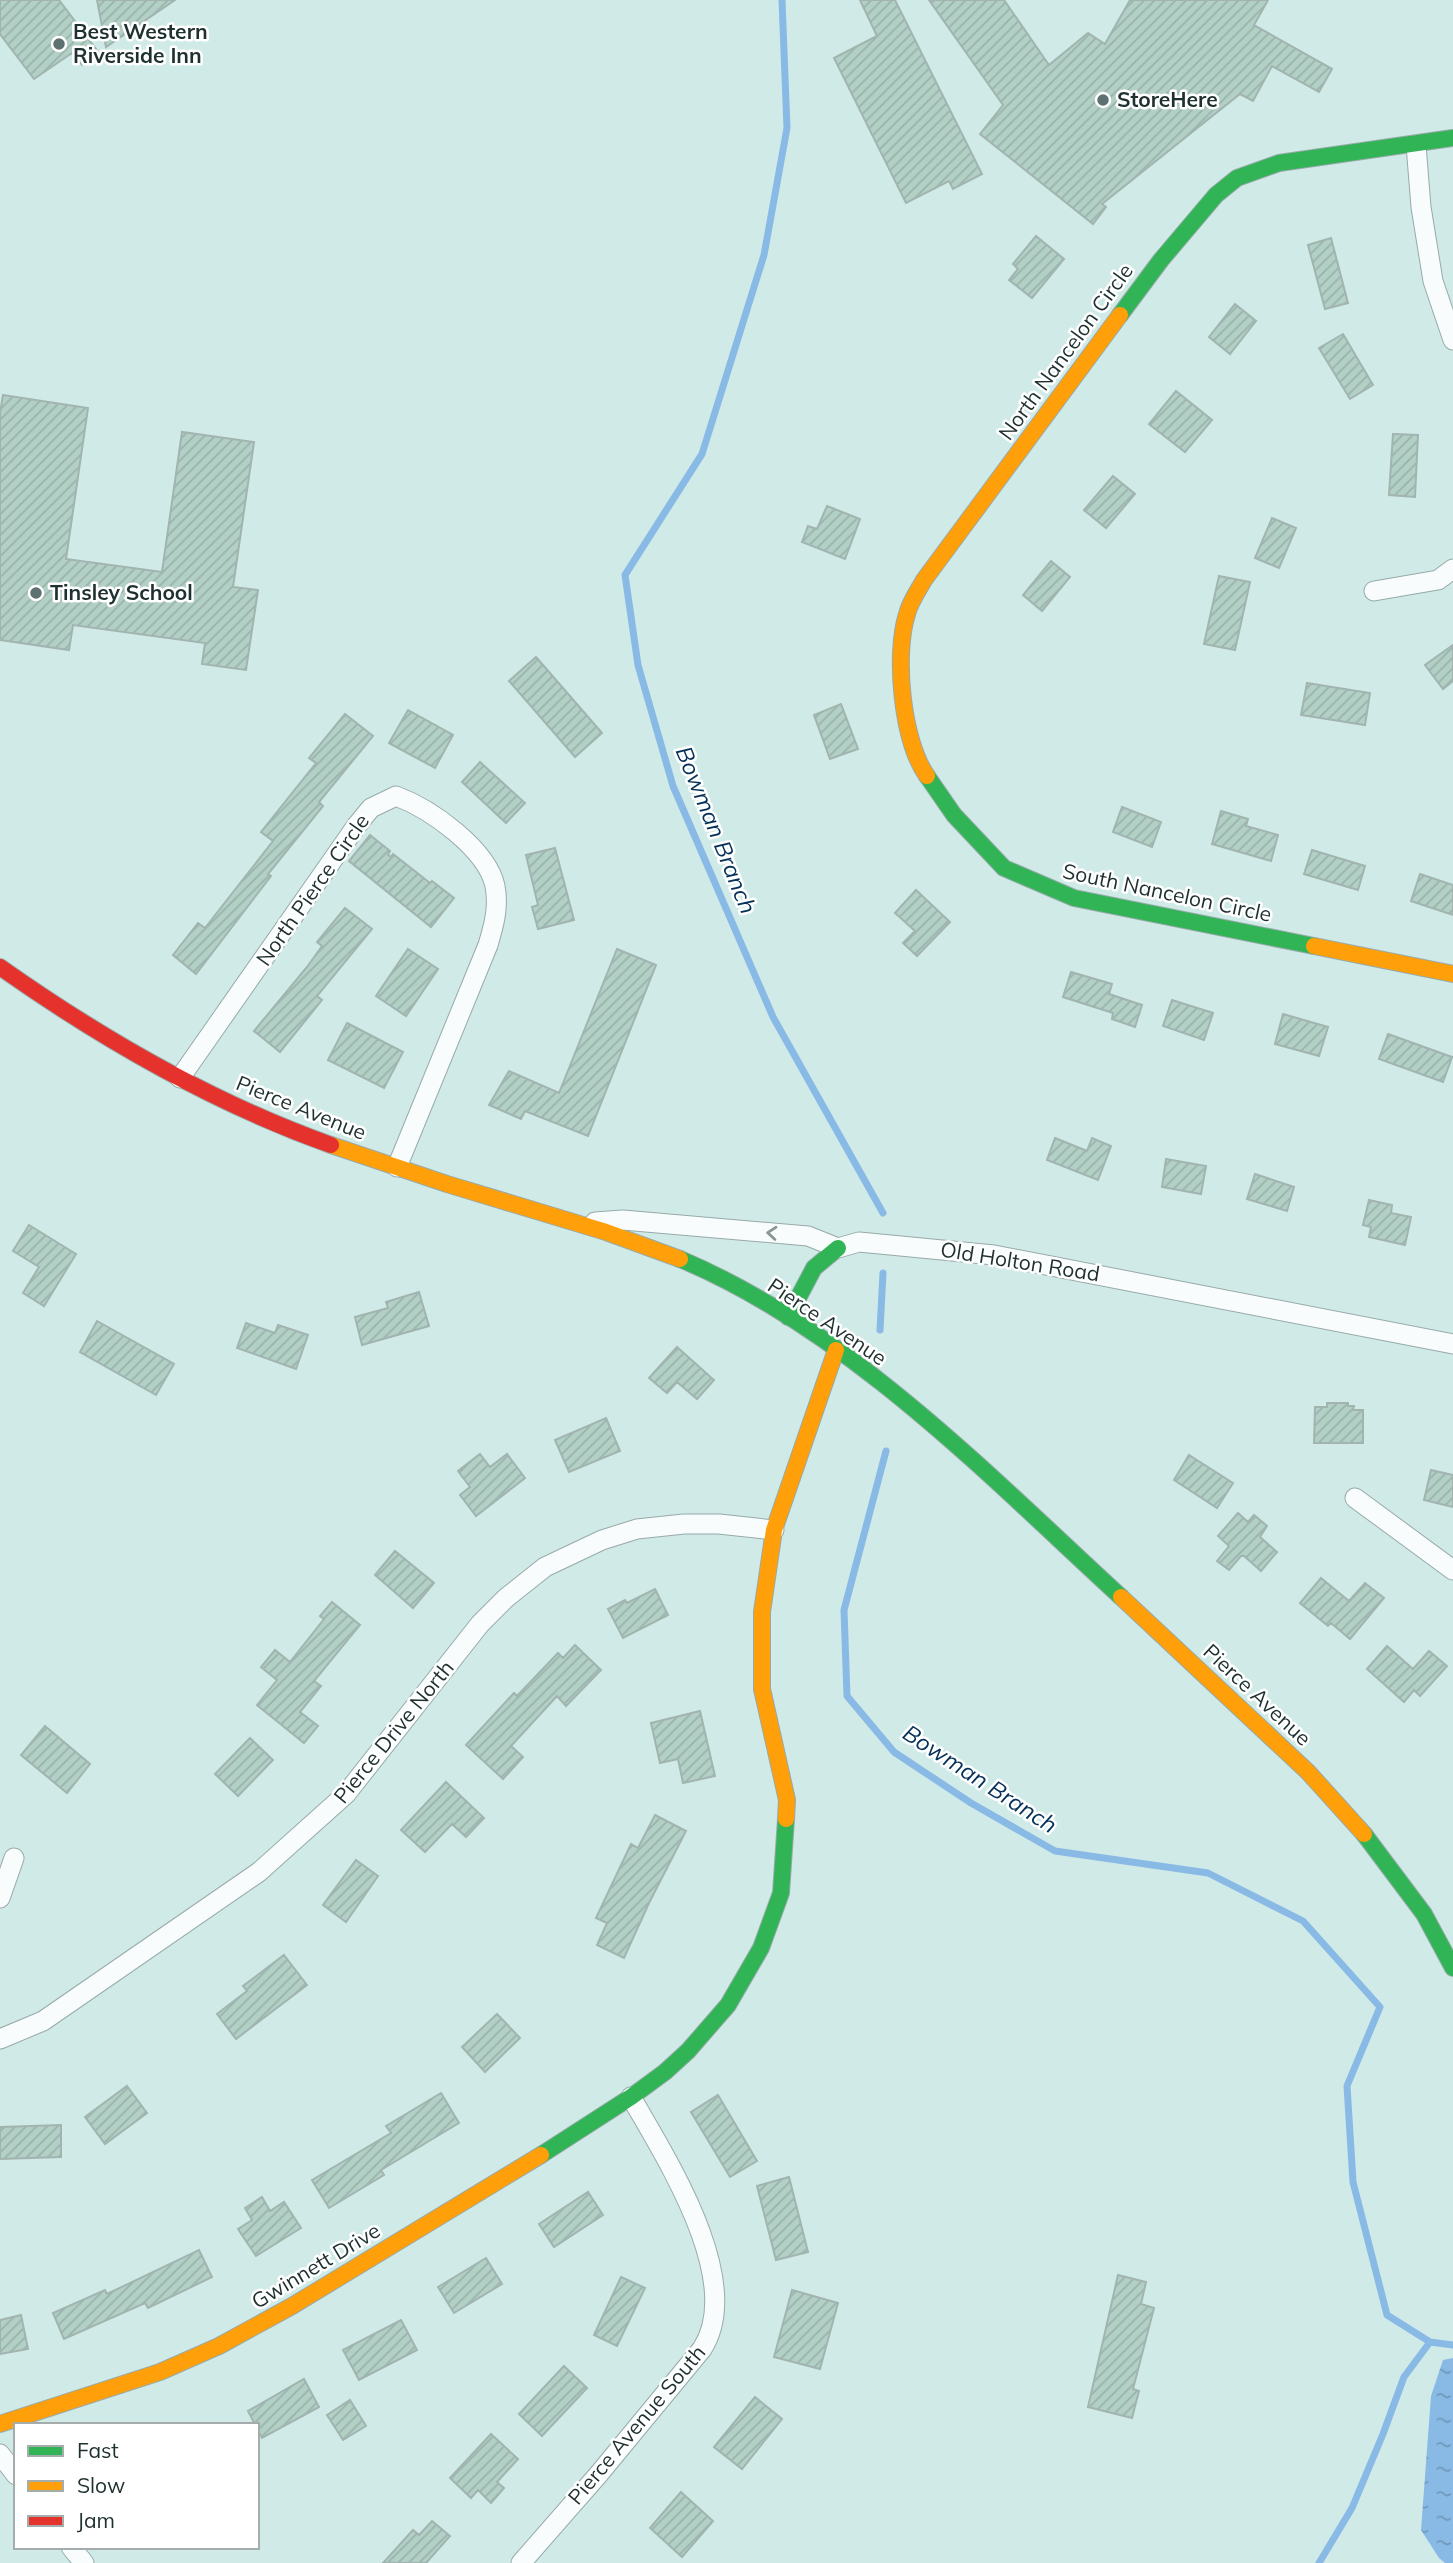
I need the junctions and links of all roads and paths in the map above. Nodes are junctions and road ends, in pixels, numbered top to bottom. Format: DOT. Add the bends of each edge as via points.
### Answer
graph roads {
  1 [pos="1453,138"];
  2 [pos="1416,145"];
  3 [pos="1453,340"];
  4 [pos="1453,569"];
  5 [pos="1374,591"];
  6 [pos="921,768"];
  7 [pos="0,967"];
  8 [pos="1453,974"];
  9 [pos="180,1078"];
  10 [pos="397,1167"];
  11 [pos="584,1223"];
  12 [pos="838,1248"];
  13 [pos="788,1317"];
  14 [pos="1453,1344"];
  15 [pos="836,1350"];
  16 [pos="1355,1498"];
  17 [pos="774,1530"];
  18 [pos="1453,1570"];
  19 [pos="14,1858"];
  20 [pos="0,1898"];
  21 [pos="1453,1968"];
  22 [pos="0,2039"];
  23 [pos="631,2097"];
  24 [pos="0,2424"];
  25 [pos="0,2454"];
  26 [pos="14,2472"];
  27 [pos="521,2563"];
  1 -- 2 [label="street, North Nancelon Circle"];
  2 -- 3 [label="street" via="1433,281"];
  2 -- 6 [label="street, North Nancelon Circle" via="1279,163 1237,178 1216,195 1161,260 924,580 907,612 900,678 905,715"];
  4 -- 5 [label="street" via="1438,580"];
  6 -- 8 [label="street, South Nancelon Circle" via="954,815 1004,868 1042,886 1074,898"];
  7 -- 9 [label="street, Pierce Avenue" via="102,1035"];
  9 -- 10 [label="street, Pierce Avenue" via="303,1136"];
  9 -- 10 [label="street, North Pierce Circle" via="371,808 396,796 416,804 487,864 495,886 497,914"];
  10 -- 11 [label="street, Pierce Avenue"];
  12 -- 11 [label="street, Old Holton Road, one-way" via="808,1236 623,1220"];
  11 -- 13 [label="street, Pierce Avenue" via="715,1275"];
  12 -- 13 [label="street" via="814,1268"];
  12 -- 14 [label="street, Old Holton Road" via="859,1242 994,1255"];
  13 -- 15 [label="street, Pierce Avenue"];
  15 -- 17 [label="street"];
  15 -- 21 [label="street, Pierce Avenue" via="958,1447 1308,1772 1404,1885"];
  16 -- 18 [label="street"];
  17 -- 22 [label="street, Pierce Drive North" via="719,1524 637,1530 602,1540 545,1567 480,1624 346,1794 259,1872 43,2021"];
  17 -- 23 [label="street" via="762,1612 762,1689 787,1800 781,1893 761,1948 727,2005 688,2051"];
  19 -- 20 [label="street"];
  23 -- 24 [label="street, Gwinnett Drive" via="516,2171 219,2346 160,2372"];
  23 -- 27 [label="street, Pierce Avenue South" via="690,2205 709,2257 713,2322 702,2349"];
  25 -- 26 [label="street"];
}
